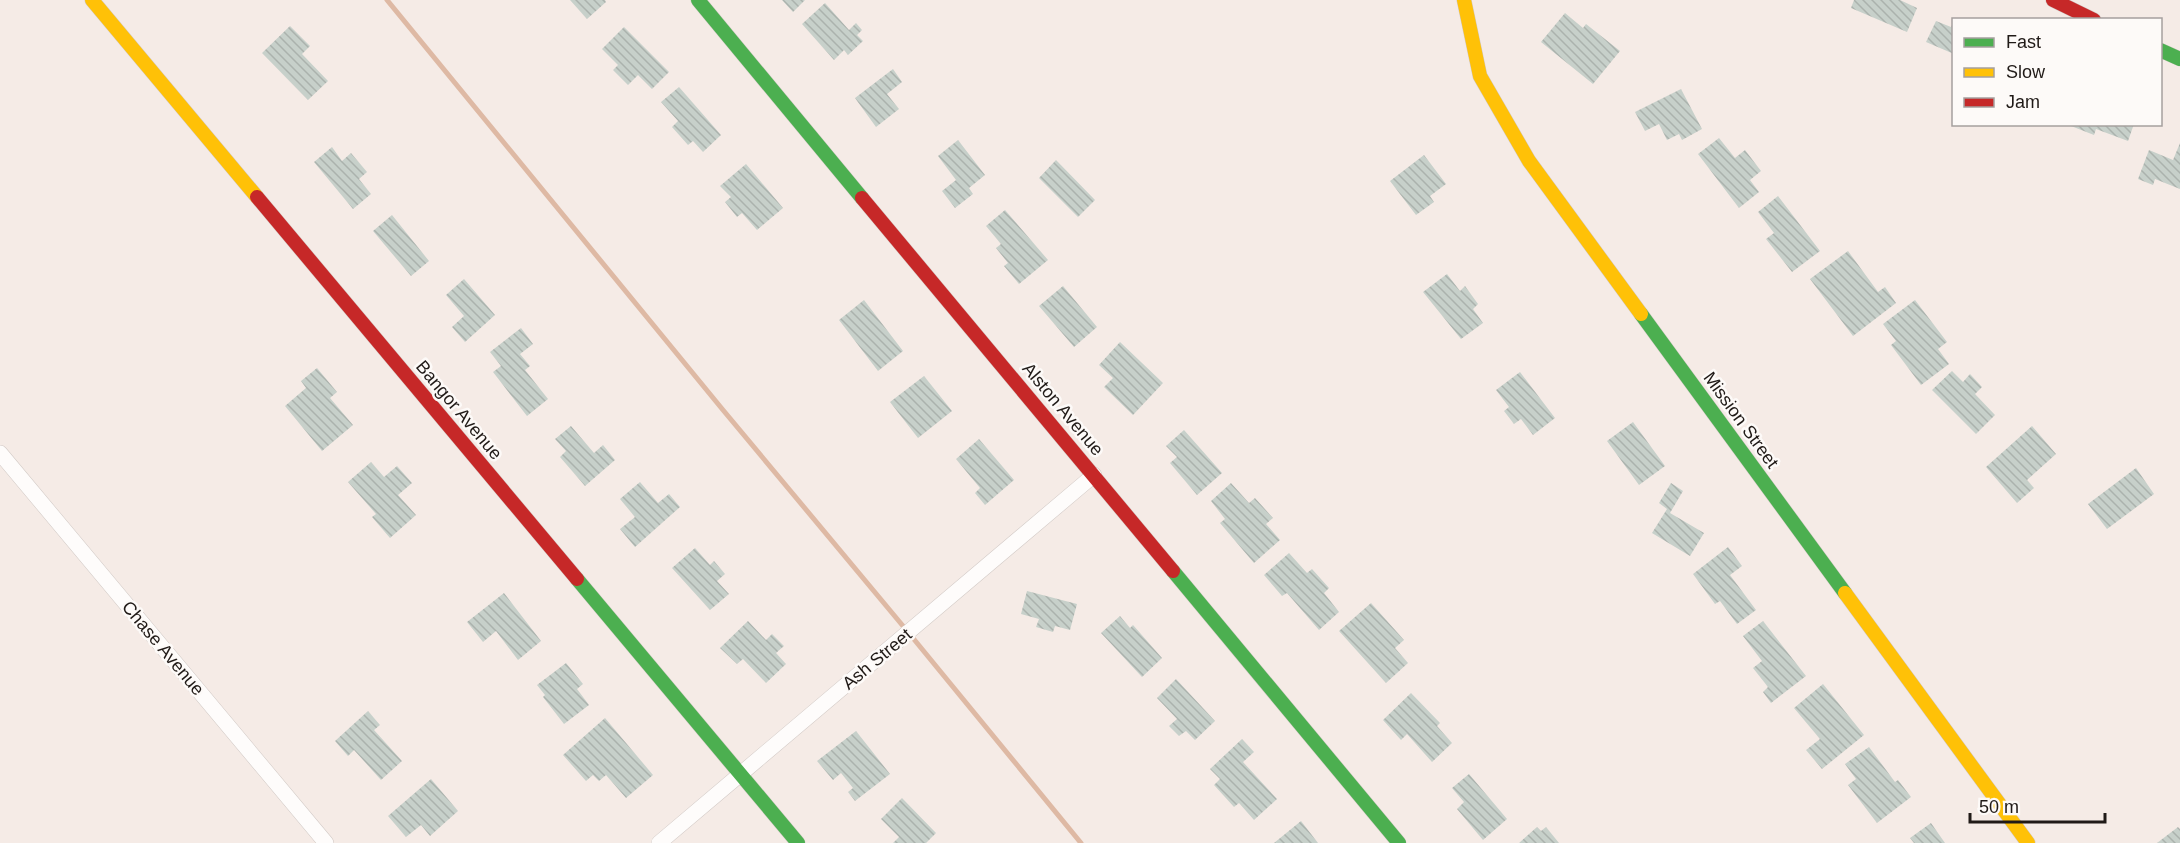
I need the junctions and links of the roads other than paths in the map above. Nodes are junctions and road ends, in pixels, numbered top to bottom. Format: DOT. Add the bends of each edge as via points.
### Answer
graph roads {
  1 [pos="92,0"];
  2 [pos="698,0"];
  3 [pos="1464,0"];
  4 [pos="2053,0"];
  5 [pos="2090,18"];
  6 [pos="2162,51"];
  7 [pos="2180,59"];
  8 [pos="0,453"];
  9 [pos="1094,475"];
  10 [pos="740,774"];
  11 [pos="326,843"];
  12 [pos="659,843"];
  13 [pos="798,843"];
  14 [pos="1399,843"];
  15 [pos="2028,843"];
  1 -- 10 [label="street, Bangor Avenue"];
  2 -- 9 [label="street, Alston Avenue"];
  3 -- 15 [label="street, Mission Street" via="1480,76 1529,161"];
  4 -- 5 [label="street"];
  6 -- 7 [label="street"];
  8 -- 11 [label="street, Chase Avenue"];
  9 -- 10 [label="street, Ash Street"];
  9 -- 14 [label="street, Alston Avenue"];
  10 -- 12 [label="street, Ash Street"];
  10 -- 13 [label="street, Bangor Avenue"];
}
